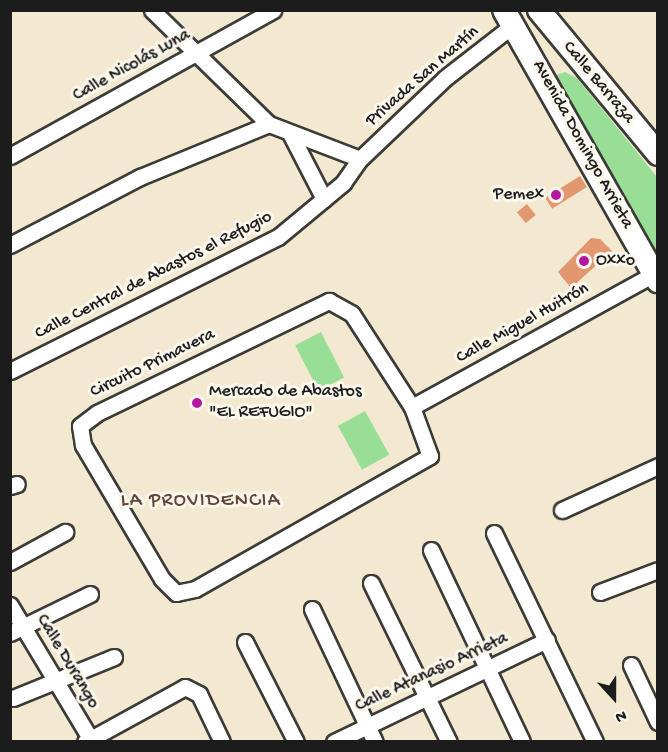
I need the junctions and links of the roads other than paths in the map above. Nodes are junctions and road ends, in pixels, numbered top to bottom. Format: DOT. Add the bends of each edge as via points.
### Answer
graph roads {
  1 [pos="152,10"];
  2 [pos="273,10"];
  3 [pos="540,10"];
  4 [pos="508,18"];
  5 [pos="198,52"];
  6 [pos="574,62"];
  7 [pos="548,82"];
  8 [pos="269,124"];
  9 [pos="291,135"];
  10 [pos="657,154"];
  11 [pos="10,156"];
  12 [pos="360,159"];
  13 [pos="324,199"];
  14 [pos="10,245"];
  15 [pos="656,278"];
  16 [pos="10,371"];
  17 [pos="412,407"];
  18 [pos="657,466"];
  19 [pos="561,510"];
  20 [pos="65,532"];
  21 [pos="494,533"];
  22 [pos="431,550"];
  23 [pos="10,562"];
  24 [pos="657,570"];
  25 [pos="370,583"];
  26 [pos="600,592"];
  27 [pos="90,594"];
  28 [pos="10,605"];
  29 [pos="312,609"];
  30 [pos="17,630"];
  31 [pos="547,640"];
  32 [pos="245,642"];
  33 [pos="114,657"];
  34 [pos="631,665"];
  35 [pos="489,668"];
  36 [pos="56,679"];
  37 [pos="427,696"];
  38 [pos="13,698"];
  39 [pos="657,722"];
  40 [pos="367,726"];
  41 [pos="88,740"];
  42 [pos="222,741"];
  43 [pos="296,741"];
  44 [pos="334,741"];
  45 [pos="375,741"];
  46 [pos="448,741"];
  47 [pos="522,741"];
  48 [pos="595,741"];
  1 -- 5 [label="street"];
  2 -- 5 [label="street, Calle Nicolás Luna"];
  3 -- 6 [label="main road, Calle Barraza"];
  4 -- 6 [label="main road"];
  4 -- 7 [label="main road, Avenida Domingo Arrieta"];
  4 -- 12 [label="street, Privada San Martín"];
  5 -- 8 [label="street"];
  5 -- 11 [label="street, Calle Nicolás Luna"];
  6 -- 7 [label="main road" via="554,67"];
  6 -- 10 [label="main road, Calle Barraza"];
  7 -- 15 [label="main road, Avenida Domingo Arrieta"];
  8 -- 9 [label="street"];
  8 -- 14 [label="street" via="140,177"];
  9 -- 12 [label="street"];
  9 -- 13 [label="street"];
  12 -- 13 [label="street, Calle Central de Abastos el Refugio"];
  13 -- 16 [label="street, Calle Central de Abastos el Refugio" via="278,237"];
  15 -- 17 [label="street, Calle Miguel Huitrón"];
  17 -- 17 [label="street, Circuito Primavera" via="429,443 425,462 195,589 176,593 162,579 83,445 80,426 97,413 329,301 343,305"];
  18 -- 19 [label="street"];
  20 -- 23 [label="street"];
  21 -- 31 [label="street"];
  22 -- 35 [label="street"];
  24 -- 26 [label="street"];
  25 -- 37 [label="street"];
  27 -- 30 [label="street"];
  28 -- 30 [label="street, Calle Durango"];
  29 -- 40 [label="street"];
  30 -- 36 [label="street, Calle Durango"];
  31 -- 35 [label="street, Calle Atanasio Arrieta"];
  31 -- 48 [label="street"];
  32 -- 43 [label="street"];
  33 -- 36 [label="street"];
  34 -- 39 [label="street"];
  35 -- 37 [label="street, Calle Atanasio Arrieta"];
  35 -- 47 [label="street"];
  36 -- 38 [label="street"];
  36 -- 41 [label="street, Calle Durango"];
  37 -- 40 [label="street, Calle Atanasio Arrieta"];
  37 -- 46 [label="street"];
  40 -- 44 [label="street, Calle Atanasio Arrieta"];
  40 -- 45 [label="street"];
  41 -- 42 [label="street" via="170,692 195,690"];
}
